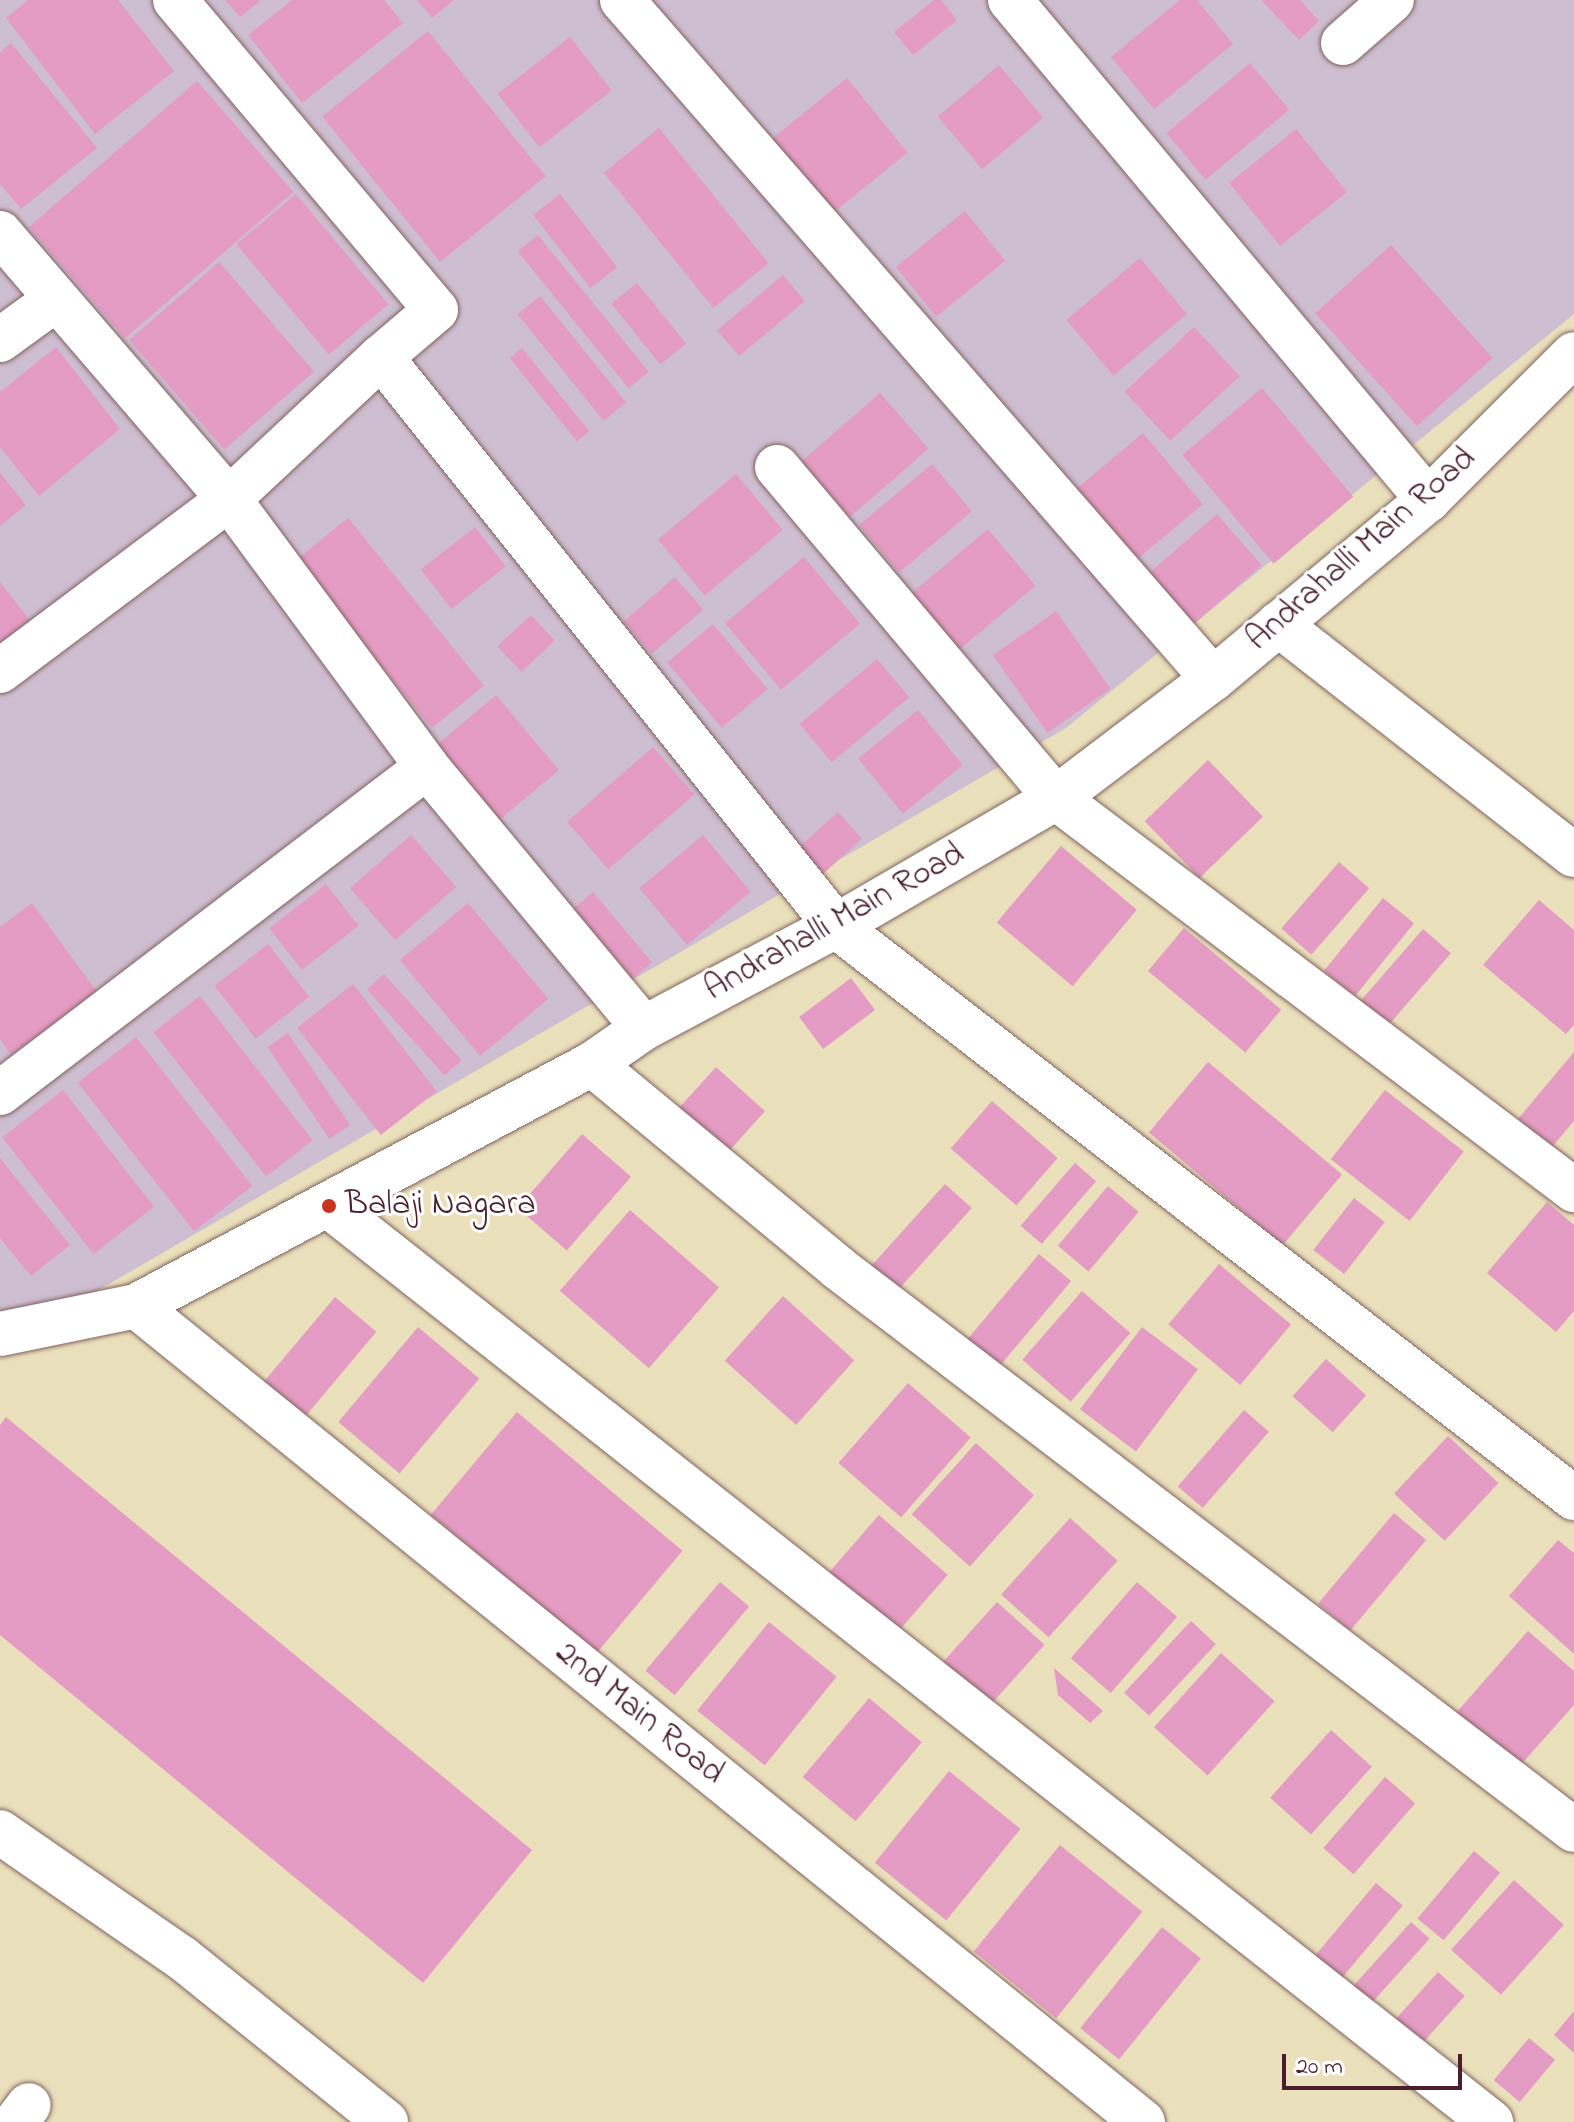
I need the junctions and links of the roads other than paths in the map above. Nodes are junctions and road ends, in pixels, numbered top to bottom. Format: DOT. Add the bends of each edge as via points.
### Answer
graph roads {
  1 [pos="175,0"];
  2 [pos="622,0"];
  3 [pos="1010,0"];
  4 [pos="1392,0"];
  5 [pos="1343,43"];
  6 [pos="0,233"];
  7 [pos="55,300"];
  8 [pos="0,340"];
  9 [pos="1574,354"];
  10 [pos="381,357"];
  11 [pos="777,467"];
  12 [pos="229,499"];
  13 [pos="1428,500"];
  14 [pos="1278,624"];
  15 [pos="0,671"];
  16 [pos="1213,679"];
  17 [pos="427,767"];
  18 [pos="1056,798"];
  19 [pos="1574,855"];
  20 [pos="836,926"];
  21 [pos="644,1028"];
  22 [pos="592,1064"];
  23 [pos="0,1093"];
  24 [pos="1574,1190"];
  25 [pos="329,1206"];
  26 [pos="136,1306"];
  27 [pos="0,1334"];
  28 [pos="1574,1498"];
  29 [pos="1574,1830"];
  30 [pos="0,1832"];
  31 [pos="386,2122"];
  32 [pos="1143,2122"];
  33 [pos="1491,2122"];
  1 -- 10 [label="street" via="436,310"];
  2 -- 16 [label="street"];
  3 -- 13 [label="street"];
  4 -- 5 [label="street"];
  6 -- 7 [label="street"];
  7 -- 8 [label="street"];
  7 -- 12 [label="street"];
  9 -- 13 [label="street, Andrahalli Main Road"];
  10 -- 12 [label="street"];
  10 -- 20 [label="street"];
  11 -- 18 [label="street"];
  12 -- 15 [label="street"];
  12 -- 17 [label="street"];
  13 -- 14 [label="street, Andrahalli Main Road"];
  14 -- 16 [label="street, Andrahalli Main Road"];
  14 -- 19 [label="street"];
  16 -- 18 [label="street, Andrahalli Main Road"];
  17 -- 21 [label="street"];
  17 -- 23 [label="street"];
  18 -- 20 [label="street, Andrahalli Main Road"];
  18 -- 24 [label="street"];
  20 -- 21 [label="street, Andrahalli Main Road"];
  20 -- 28 [label="street"];
  21 -- 22 [label="street, Andrahalli Main Road"];
  22 -- 25 [label="street, Andrahalli Main Road"];
  22 -- 29 [label="street" via="837,1267"];
  25 -- 26 [label="street, Andrahalli Main Road"];
  25 -- 33 [label="street"];
  26 -- 27 [label="street, Andrahalli Main Road"];
  26 -- 32 [label="street, 2nd Main Road"];
  30 -- 31 [label="street" via="182,1958"];
}
